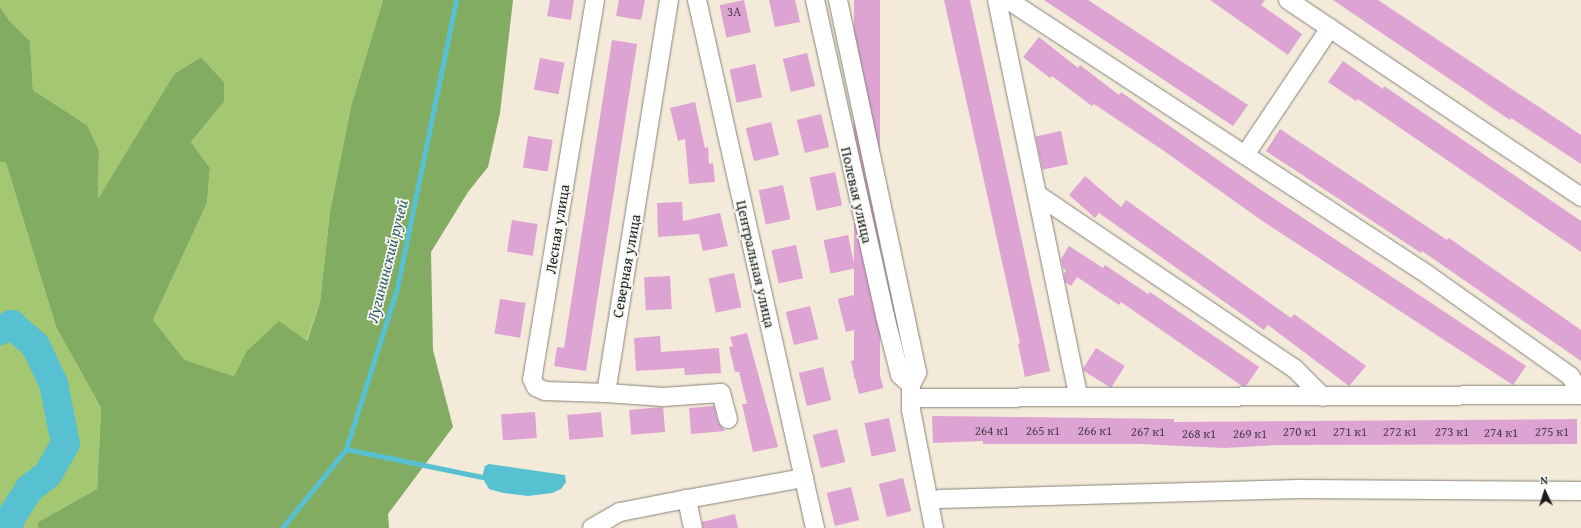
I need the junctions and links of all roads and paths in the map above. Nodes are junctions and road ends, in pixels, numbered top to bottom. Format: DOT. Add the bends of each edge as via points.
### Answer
graph roads {
  1 [pos="595,0"];
  2 [pos="670,0"];
  3 [pos="697,0"];
  4 [pos="815,0"];
  5 [pos="838,0"];
  6 [pos="997,0"];
  7 [pos="1008,0"];
  8 [pos="1288,0"];
  9 [pos="1330,28"];
  10 [pos="867,139"];
  11 [pos="846,144"];
  12 [pos="1245,155"];
  13 [pos="1038,195"];
  14 [pos="1581,197"];
  15 [pos="911,392"];
  16 [pos="606,393"];
  17 [pos="1581,394"];
  18 [pos="1078,396"];
  19 [pos="1323,397"];
  20 [pos="728,419"];
  21 [pos="804,478"];
  22 [pos="1581,491"];
  23 [pos="687,499"];
  24 [pos="939,499"];
  25 [pos="592,528"];
  26 [pos="693,528"];
  27 [pos="815,528"];
  28 [pos="934,528"];
  1 -- 16 [label="street, Лесная улица" via="532,379 536,387 545,391"];
  2 -- 16 [label="street, Северная улица"];
  3 -- 21 [label="street, Центральная улица"];
  4 -- 11 [label="street, Полевая улица"];
  5 -- 10 [label="street, Полевая улица"];
  6 -- 13 [label="street"];
  7 -- 12 [label="street"];
  8 -- 9 [label="street"];
  9 -- 12 [label="street"];
  9 -- 14 [label="street"];
  10 -- 11 [label="street"];
  10 -- 15 [label="street, Полевая улица" via="917,373"];
  11 -- 15 [label="street, Полевая улица" via="900,375"];
  12 -- 17 [label="street" via="1446,287 1570,376"];
  13 -- 18 [label="street"];
  13 -- 19 [label="street" via="1294,368"];
  15 -- 18 [label="street"];
  15 -- 28 [label="street, Полевая улица"];
  16 -- 20 [label="street" via="663,397 721,393"];
  17 -- 19 [label="street"];
  18 -- 19 [label="street"];
  21 -- 23 [label="street"];
  21 -- 27 [label="street, Центральная улица"];
  22 -- 24 [label="street" via="1299,489"];
  23 -- 25 [label="street" via="620,512"];
  23 -- 26 [label="street"];
}
